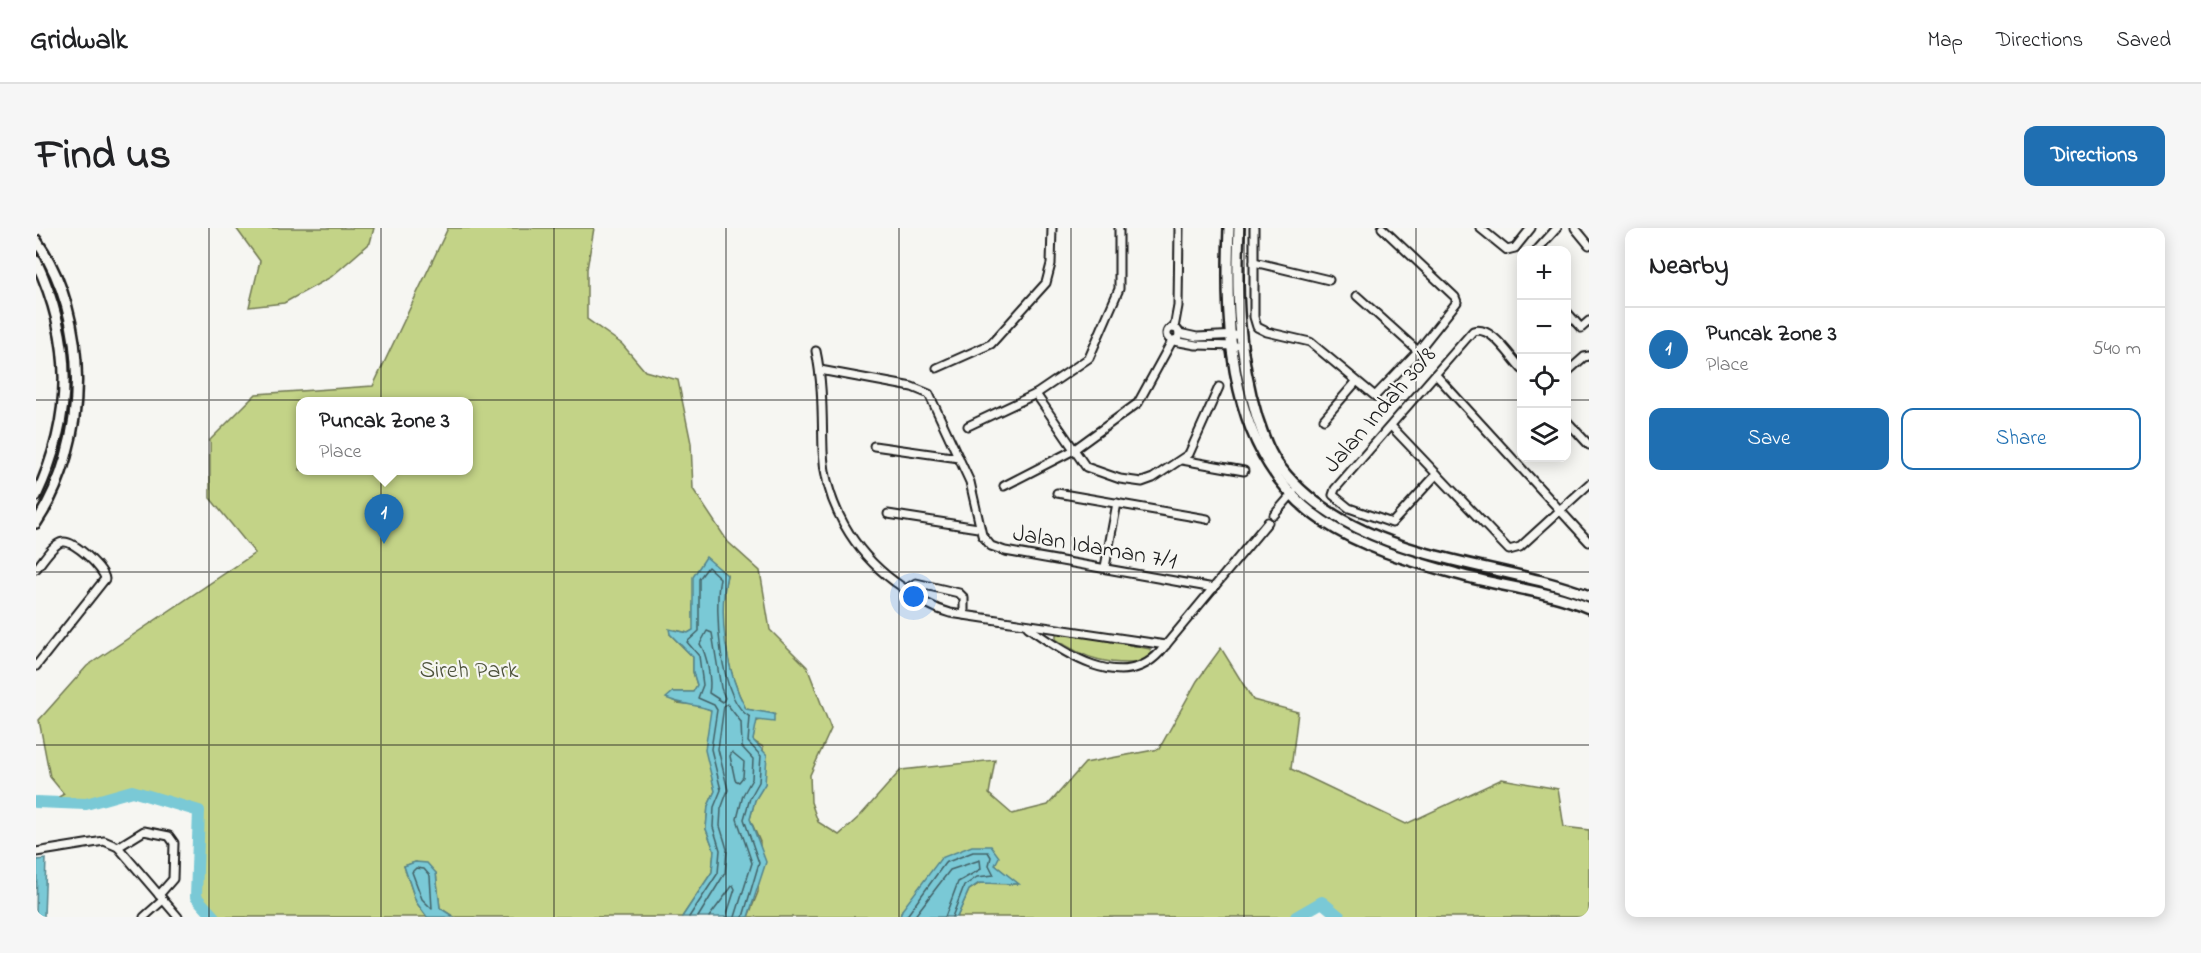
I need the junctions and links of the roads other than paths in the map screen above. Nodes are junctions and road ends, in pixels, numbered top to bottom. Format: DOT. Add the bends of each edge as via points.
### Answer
graph roads {
  1 [pos="1052,228"];
  2 [pos="1119,228"];
  3 [pos="1179,228"];
  4 [pos="1229,228"];
  5 [pos="1239,228"];
  6 [pos="1254,228"];
  7 [pos="1382,228"];
  8 [pos="1480,228"];
  9 [pos="1531,228"];
  10 [pos="1557,228"];
  11 [pos="1575,228"];
  12 [pos="36,240"];
  13 [pos="1589,245"];
  14 [pos="1541,246"];
  15 [pos="36,261"];
  16 [pos="1254,262"];
  17 [pos="1329,280"];
  18 [pos="1357,296"];
  19 [pos="1571,317"];
  20 [pos="1589,321"];
  21 [pos="1177,330"];
  22 [pos="1235,335"];
  23 [pos="1173,341"];
  24 [pos="1237,346"];
  25 [pos="816,351"];
  26 [pos="1418,351"];
  27 [pos="1589,356"];
  28 [pos="1517,365"];
  29 [pos="937,368"];
  30 [pos="1571,369"];
  31 [pos="820,370"];
  32 [pos="1436,375"];
  33 [pos="1356,382"];
  34 [pos="1219,387"];
  35 [pos="1036,394"];
  36 [pos="1324,419"];
  37 [pos="1571,425"];
  38 [pos="968,426"];
  39 [pos="1391,426"];
  40 [pos="1589,445"];
  41 [pos="874,446"];
  42 [pos="1072,451"];
  43 [pos="960,458"];
  44 [pos="1182,460"];
  45 [pos="1244,471"];
  46 [pos="1437,474"];
  47 [pos="1589,484"];
  48 [pos="1004,486"];
  49 [pos="1298,486"];
  50 [pos="1057,493"];
  51 [pos="1291,495"];
  52 [pos="36,496"];
  53 [pos="1117,503"];
  54 [pos="1560,511"];
  55 [pos="888,514"];
  56 [pos="1274,515"];
  57 [pos="1207,519"];
  58 [pos="1268,522"];
  59 [pos="36,523"];
  60 [pos="978,528"];
  61 [pos="1589,542"];
  62 [pos="1105,567"];
  63 [pos="36,569"];
  64 [pos="1561,585"];
  65 [pos="1214,588"];
  66 [pos="906,589"];
  67 [pos="1589,591"];
  68 [pos="1589,596"];
  69 [pos="1589,608"];
  70 [pos="964,615"];
  71 [pos="1026,625"];
  72 [pos="1054,629"];
  73 [pos="1049,643"];
  74 [pos="1166,645"];
  75 [pos="36,666"];
  76 [pos="118,847"];
  77 [pos="36,852"];
  78 [pos="161,897"];
  79 [pos="144,917"];
  80 [pos="178,917"];
  1 -- 29 [label="street" via="1052,264 1046,283 991,344"];
  2 -- 35 [label="street" via="1119,289 1089,358"];
  3 -- 21 [label="street"];
  4 -- 22 [label="main road" via="1227,286"];
  5 -- 22 [label="main road"];
  6 -- 16 [label="street"];
  7 -- 26 [label="street" via="1455,297 1456,302"];
  8 -- 9 [label="street" via="1510,250"];
  10 -- 14 [label="street"];
  11 -- 13 [label="street"];
  12 -- 59 [label="main road" via="58,278 67,304 76,361 67,448 46,508"];
  15 -- 52 [label="main road" via="55,307 65,384 56,445"];
  16 -- 17 [label="street"];
  16 -- 33 [label="street" via="1257,327 1310,342"];
  18 -- 26 [label="street"];
  19 -- 20 [label="street" via="1581,328"];
  21 -- 22 [label="street" via="1197,337"];
  21 -- 23 [label="street" via="1179,337"];
  21 -- 23 [label="street" via="1166,333"];
  22 -- 24 [label="main road"];
  23 -- 24 [label="street"];
  23 -- 42 [label="street" via="1138,404"];
  24 -- 49 [label="main road" via="1269,450"];
  24 -- 51 [label="main road" via="1240,396 1250,427 1272,473"];
  25 -- 31 [label="street"];
  26 -- 33 [label="street" via="1380,393 1370,394"];
  27 -- 30 [label="street"];
  28 -- 32 [label="street, Jalan Indah 30/8" via="1484,330 1473,332"];
  31 -- 43 [label="street, Jalan Idaman 7/1" via="921,389 929,394"];
  31 -- 66 [label="street" via="824,460 832,499 864,554"];
  32 -- 39 [label="street, Jalan Indah 30/8"];
  32 -- 54 [label="street"];
  33 -- 36 [label="street"];
  34 -- 44 [label="street" via="1194,446"];
  35 -- 38 [label="street"];
  35 -- 42 [label="street"];
  37 -- 40 [label="street"];
  39 -- 46 [label="street"];
  39 -- 46 [label="street, Jalan Indah 30/8" via="1333,491 1338,502 1363,514 1395,521"];
  41 -- 43 [label="street"];
  42 -- 44 [label="street" via="1091,470 1142,482"];
  42 -- 48 [label="street"];
  43 -- 60 [label="street, Jalan Idaman 7/1" via="972,489"];
  44 -- 45 [label="street"];
  46 -- 54 [label="street" via="1505,549 1520,547"];
  47 -- 54 [label="street"];
  49 -- 51 [label="street"];
  49 -- 64 [label="main road" via="1329,512 1382,540 1489,571"];
  50 -- 53 [label="street"];
  51 -- 56 [label="street"];
  51 -- 69 [label="main road" via="1322,521 1380,550 1488,583 1557,596"];
  53 -- 57 [label="street"];
  53 -- 62 [label="street"];
  54 -- 61 [label="street"];
  55 -- 60 [label="street"];
  58 -- 65 [label="street"];
  60 -- 62 [label="street, Jalan Idaman 7/1" via="996,548"];
  62 -- 65 [label="street, Jalan Idaman 7/1"];
  63 -- 75 [label="street" via="60,542 72,544 102,570 105,579"];
  64 -- 67 [label="main road"];
  64 -- 68 [label="main road"];
  65 -- 74 [label="street"];
  66 -- 70 [label="street" via="936,609"];
  66 -- 70 [label="street" via="916,584 959,593 964,598"];
  70 -- 71 [label="street"];
  71 -- 72 [label="street"];
  71 -- 73 [label="street"];
  72 -- 73 [label="street"];
  72 -- 74 [label="street"];
  73 -- 74 [label="street" via="1085,663 1117,668 1147,663"];
  76 -- 77 [label="street" via="104,841"];
  76 -- 78 [label="street"];
  76 -- 78 [label="street" via="144,831 169,836 174,843 173,879"];
  78 -- 79 [label="street"];
  78 -- 80 [label="street"];
}
